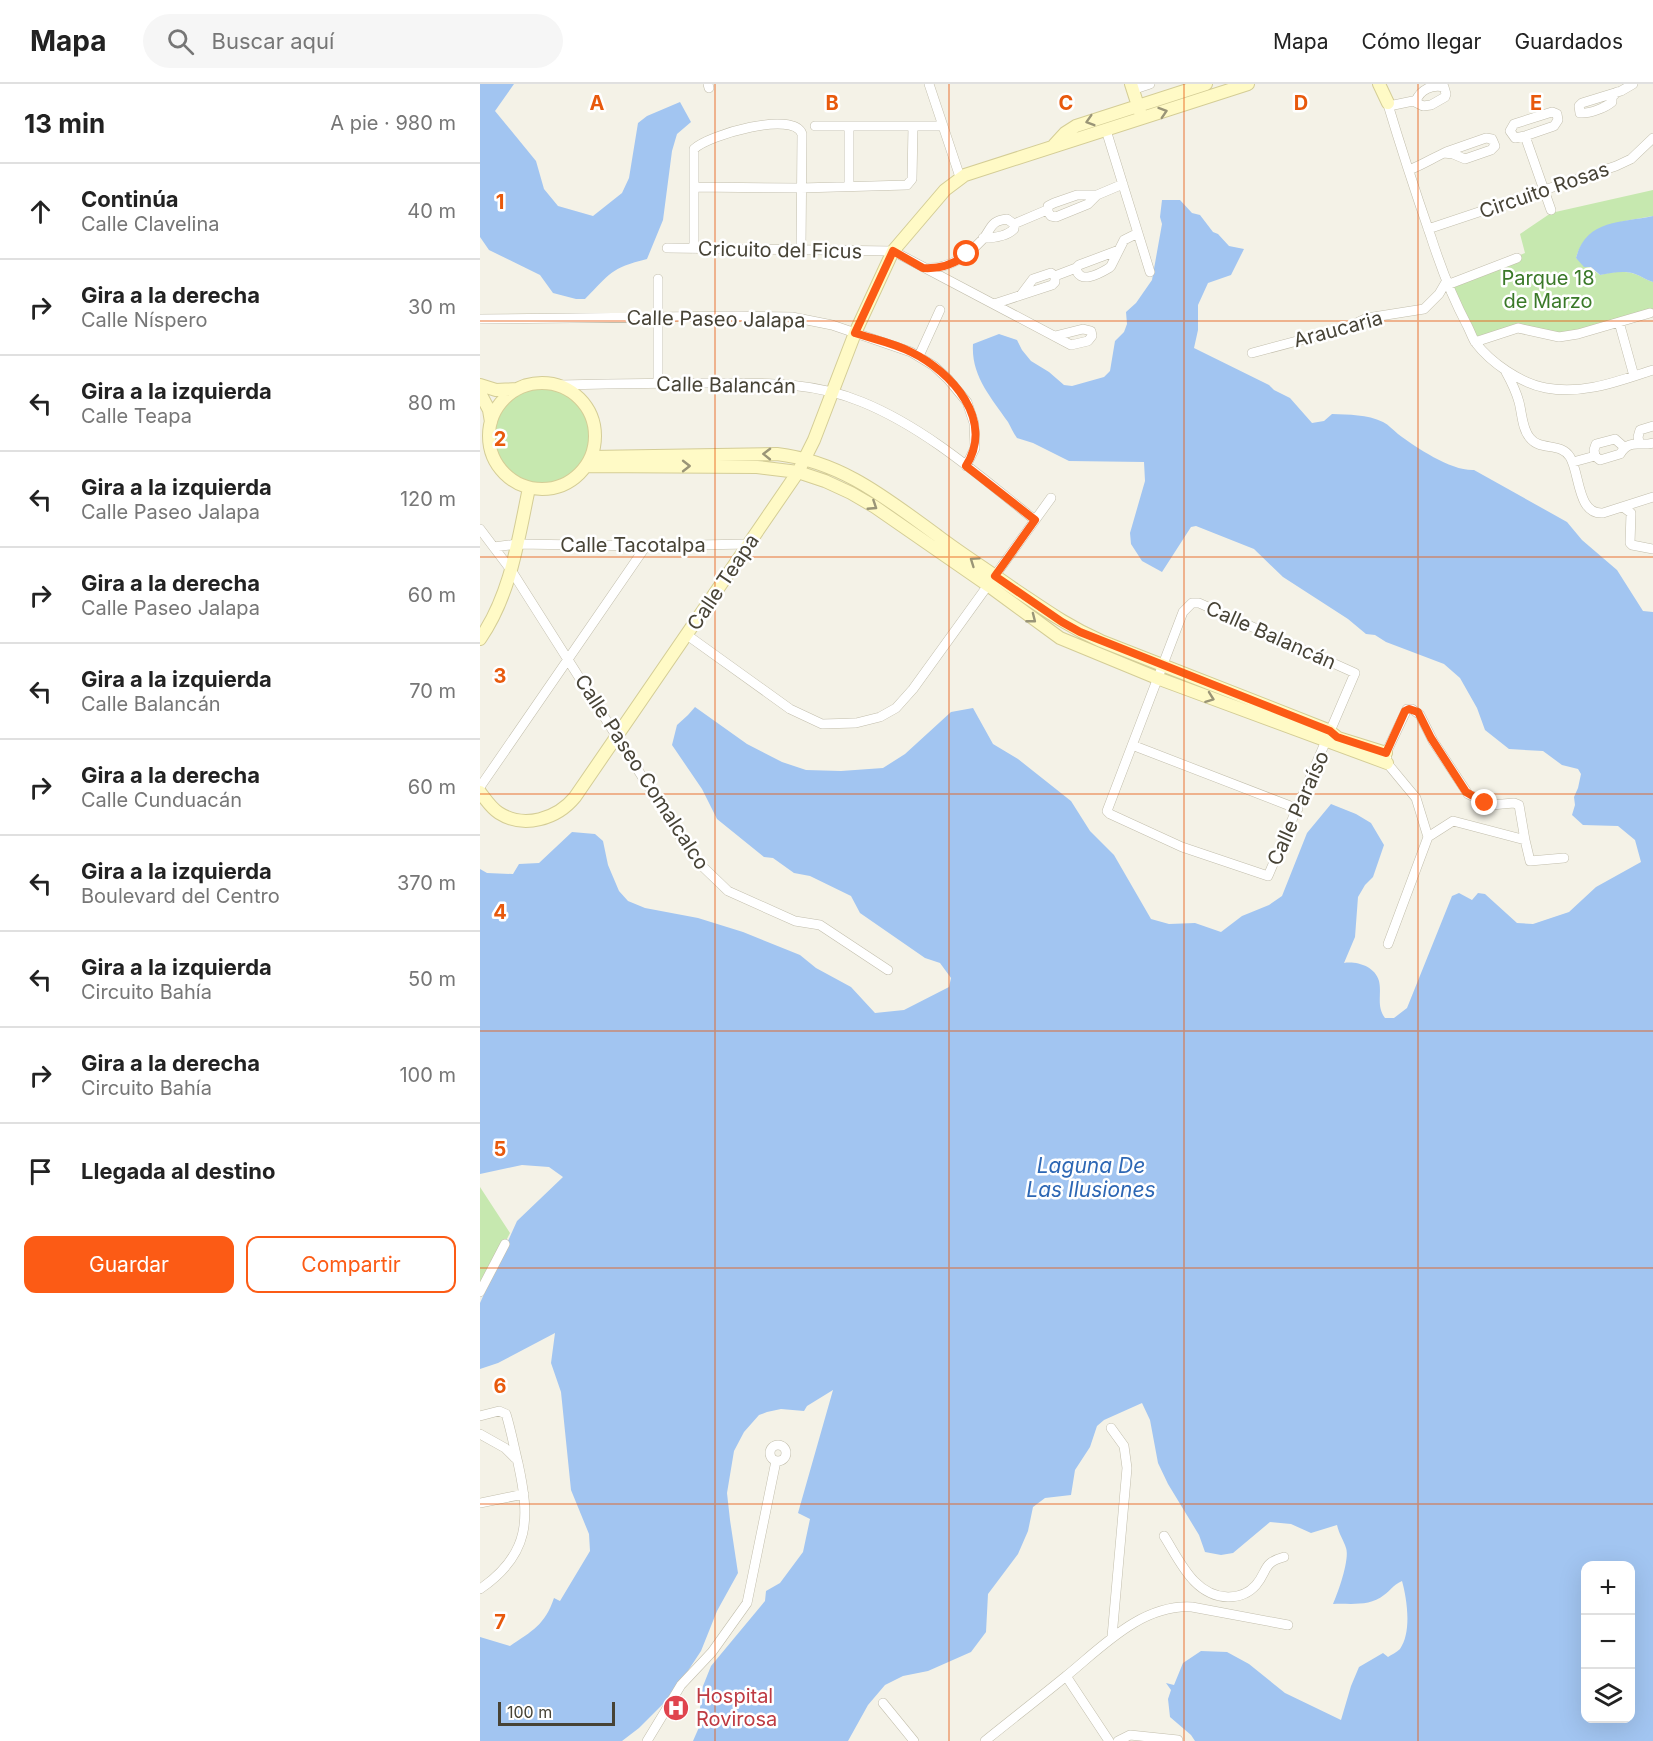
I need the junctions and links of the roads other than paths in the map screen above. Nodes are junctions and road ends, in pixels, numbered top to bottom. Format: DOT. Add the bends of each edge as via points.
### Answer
graph roads {
  1 [pos="929,84"];
  2 [pos="1150,84"];
  3 [pos="1206,84"];
  4 [pos="1248,84"];
  5 [pos="1380,84"];
  6 [pos="1633,84"];
  7 [pos="1132,87"];
  8 [pos="1617,92"];
  9 [pos="1416,101"];
  10 [pos="1388,104"];
  11 [pos="1138,106"];
  12 [pos="1142,118"];
  13 [pos="815,126"];
  14 [pos="849,126"];
  15 [pos="913,126"];
  16 [pos="943,126"];
  17 [pos="1106,130"];
  18 [pos="1525,136"];
  19 [pos="1653,138"];
  20 [pos="1048,149"];
  21 [pos="1444,153"];
  22 [pos="1409,170"];
  23 [pos="960,177"];
  24 [pos="1123,184"];
  25 [pos="849,186"];
  26 [pos="694,187"];
  27 [pos="801,188"];
  28 [pos="1544,190"];
  29 [pos="1551,210"];
  30 [pos="1014,224"];
  31 [pos="1428,229"];
  32 [pos="1138,233"];
  33 [pos="983,238"];
  34 [pos="668,248"];
  35 [pos="694,249"];
  36 [pos="801,249"];
  37 [pos="1119,250"];
  38 [pos="893,251"];
  39 [pos="1518,258"];
  40 [pos="923,268"];
  41 [pos="1076,268"];
  42 [pos="1149,272"];
  43 [pos="658,279"];
  44 [pos="1447,283"];
  45 [pos="994,304"];
  46 [pos="940,310"];
  47 [pos="1650,313"];
  48 [pos="658,317"];
  49 [pos="480,319"];
  50 [pos="1619,322"];
  51 [pos="855,333"];
  52 [pos="1055,336"];
  53 [pos="1475,342"];
  54 [pos="1252,353"];
  55 [pos="919,357"];
  56 [pos="1505,370"];
  57 [pos="1653,370"];
  58 [pos="1634,376"];
  59 [pos="658,383"];
  60 [pos="480,385"];
  61 [pos="557,385"];
  62 [pos="519,389"];
  63 [pos="832,392"];
  64 [pos="480,393"];
  65 [pos="491,422"];
  66 [pos="1653,426"];
  67 [pos="1636,443"];
  68 [pos="1653,443"];
  69 [pos="1624,447"];
  70 [pos="1595,456"];
  71 [pos="806,460"];
  72 [pos="588,461"];
  73 [pos="1573,462"];
  74 [pos="966,466"];
  75 [pos="798,472"];
  76 [pos="529,488"];
  77 [pos="1653,497"];
  78 [pos="1051,498"];
  79 [pos="1623,507"];
  80 [pos="1035,520"];
  81 [pos="480,529"];
  82 [pos="517,544"];
  83 [pos="748,544"];
  84 [pos="646,546"];
  85 [pos="494,547"];
  86 [pos="1653,549"];
  87 [pos="511,570"];
  88 [pos="992,581"];
  89 [pos="687,635"];
  90 [pos="480,639"];
  91 [pos="569,660"];
  92 [pos="1162,665"];
  93 [pos="1355,673"];
  94 [pos="1157,678"];
  95 [pos="1329,736"];
  96 [pos="616,738"];
  97 [pos="1132,745"];
  98 [pos="1386,758"];
  99 [pos="480,787"];
  100 [pos="480,792"];
  101 [pos="1298,809"];
  102 [pos="1428,837"];
  103 [pos="1526,840"];
  104 [pos="1564,858"];
  105 [pos="1388,944"];
  106 [pos="888,970"];
  107 [pos="505,1244"];
  108 [pos="480,1292"];
  109 [pos="480,1416"];
  110 [pos="1111,1428"];
  111 [pos="480,1434"];
  112 [pos="776,1461"];
  113 [pos="518,1462"];
  114 [pos="524,1494"];
  115 [pos="480,1503"];
  116 [pos="1164,1536"];
  117 [pos="1284,1557"];
  118 [pos="480,1589"];
  119 [pos="1217,1596"];
  120 [pos="1214,1611"];
  121 [pos="1288,1626"];
  122 [pos="1112,1637"];
  123 [pos="1066,1676"];
  124 [pos="883,1702"];
  125 [pos="1178,1740"];
  126 [pos="647,1741"];
  127 [pos="914,1741"];
  128 [pos="985,1741"];
  129 [pos="1109,1741"];
  130 [pos="1118,1741"];
  1 -- 16 [label="street"];
  2 -- 7 [label="street"];
  3 -- 11 [label="street"];
  12 -- 4 [label="street, one-way"];
  5 -- 10 [label="street"];
  6 -- 8 [label="street"];
  7 -- 11 [label="street"];
  9 -- 10 [label="street"];
  10 -- 22 [label="street"];
  11 -- 12 [label="street"];
  11 -- 20 [label="street, one-way" via="1076,126"];
  12 -- 17 [label="street"];
  13 -- 14 [label="street"];
  14 -- 15 [label="street"];
  14 -- 25 [label="street"];
  15 -- 16 [label="street"];
  15 -- 25 [label="street" via="911,183"];
  16 -- 23 [label="street"];
  17 -- 20 [label="street"];
  17 -- 24 [label="street"];
  18 -- 18 [label="street" via="1512,136 1510,128 1552,112 1557,114 1554,126"];
  18 -- 28 [label="street"];
  19 -- 28 [label="street, Circuito Rosas" via="1622,163"];
  20 -- 23 [label="street"];
  21 -- 21 [label="street" via="1488,137 1495,146 1465,159"];
  21 -- 22 [label="street"];
  22 -- 31 [label="street"];
  23 -- 38 [label="street, Calle Teapa"];
  24 -- 30 [label="street" via="1056,217 1047,210"];
  24 -- 32 [label="street"];
  25 -- 27 [label="street"];
  26 -- 27 [label="street"];
  26 -- 27 [label="street" via="695,147 744,128 773,125 801,130"];
  26 -- 35 [label="street"];
  27 -- 36 [label="street"];
  28 -- 29 [label="street"];
  28 -- 31 [label="street, Circuito Rosas"];
  30 -- 33 [label="street" via="1010,233"];
  30 -- 33 [label="street" via="1007,219 996,222"];
  31 -- 44 [label="street"];
  32 -- 37 [label="street" via="1124,240"];
  32 -- 42 [label="street"];
  33 -- 40 [label="street" via="954,263"];
  34 -- 35 [label="street, Cricuito del Ficus"];
  35 -- 36 [label="street, Cricuito del Ficus"];
  36 -- 38 [label="street, Cricuito del Ficus"];
  37 -- 41 [label="street"];
  37 -- 41 [label="street" via="1106,270 1084,278"];
  38 -- 40 [label="street"];
  38 -- 51 [label="street, Calle Teapa"];
  39 -- 44 [label="street"];
  40 -- 45 [label="street"];
  41 -- 45 [label="street" via="1054,276 1052,285"];
  43 -- 48 [label="street"];
  44 -- 53 [label="street"];
  44 -- 54 [label="street, Araucaria" via="1424,309 1367,318 1346,328"];
  45 -- 52 [label="street"];
  46 -- 55 [label="street"];
  47 -- 50 [label="street"];
  48 -- 49 [label="street, Calle Paseo Jalapa"];
  48 -- 51 [label="street, Calle Paseo Jalapa" via="792,317"];
  48 -- 59 [label="street"];
  50 -- 53 [label="street" via="1559,337 1518,328"];
  50 -- 58 [label="street"];
  51 -- 55 [label="street, Calle Paseo Jalapa"];
  51 -- 63 [label="street, Calle Teapa"];
  53 -- 56 [label="street"];
  55 -- 74 [label="street, Calle Paseo Jalapa" via="948,379 970,407 975,441"];
  56 -- 58 [label="street" via="1542,387 1570,390 1600,387"];
  56 -- 73 [label="street" via="1530,439 1562,449"];
  57 -- 58 [label="street"];
  59 -- 61 [label="street, Calle Balancán"];
  59 -- 63 [label="street, Calle Balancán" via="778,384"];
  60 -- 62 [label="street" via="496,390"];
  61 -- 62 [label="street" via="539,383"];
  61 -- 72 [label="street" via="579,398 590,414 595,436"];
  62 -- 65 [label="street" via="503,401"];
  63 -- 71 [label="street, Calle Teapa"];
  63 -- 74 [label="street, Calle Balancán" via="887,414"];
  64 -- 65 [label="street"];
  65 -- 76 [label="street" via="490,444 498,466 512,480"];
  66 -- 67 [label="street" via="1640,430"];
  67 -- 68 [label="street"];
  67 -- 69 [label="street"];
  69 -- 70 [label="street" via="1620,454 1600,460"];
  69 -- 70 [label="street" via="1615,439 1596,444"];
  70 -- 73 [label="street"];
  71 -- 72 [label="street, one-way" via="766,454"];
  71 -- 75 [label="street, Calle Teapa"];
  88 -- 71 [label="street, one-way" via="877,491 846,473"];
  72 -- 75 [label="street, one-way"];
  72 -- 76 [label="street" via="563,485"];
  73 -- 79 [label="street" via="1585,503 1592,511"];
  74 -- 80 [label="street, Calle Balancán"];
  75 -- 83 [label="street, Calle Teapa"];
  75 -- 88 [label="street, one-way" via="863,499"];
  76 -- 82 [label="street"];
  77 -- 79 [label="street"];
  78 -- 80 [label="street"];
  79 -- 86 [label="street" via="1632,516 1630,543"];
  80 -- 88 [label="street"];
  81 -- 85 [label="street, Calle Paseo Comalcalco"];
  82 -- 84 [label="street, Calle Tacotalpa"];
  82 -- 85 [label="street, Calle Tacotalpa"];
  82 -- 87 [label="street"];
  83 -- 84 [label="street, Calle Tacotalpa"];
  83 -- 89 [label="street, Calle Teapa"];
  84 -- 91 [label="street"];
  85 -- 87 [label="street, Calle Paseo Comalcalco"];
  87 -- 90 [label="street" via="498,608"];
  87 -- 91 [label="street, Calle Paseo Comalcalco"];
  88 -- 89 [label="street" via="900,704 885,715 856,723 828,725 805,718"];
  88 -- 92 [label="street" via="1067,625"];
  88 -- 94 [label="street, one-way" via="1060,638"];
  89 -- 96 [label="street, Calle Teapa"];
  91 -- 96 [label="street, Calle Paseo Comalcalco"];
  91 -- 99 [label="street"];
  92 -- 93 [label="street, Calle Balancán" via="1183,612 1192,603 1199,603"];
  92 -- 94 [label="street"];
  92 -- 95 [label="street"];
  93 -- 95 [label="street, Calle Paraíso"];
  94 -- 95 [label="street, one-way"];
  94 -- 97 [label="street"];
  95 -- 98 [label="street"];
  95 -- 101 [label="street, Calle Paraíso"];
  96 -- 100 [label="street, Calle Teapa" via="575,797 551,816 536,820 509,818 497,812"];
  96 -- 106 [label="street, Calle Paseo Comalcalco" via="691,853 720,885 772,912 820,925"];
  97 -- 101 [label="street"];
  97 -- 101 [label="street, Calle Paraíso" via="1107,811 1182,847 1268,876"];
  98 -- 102 [label="street" via="1416,798"];
  98 -- 103 [label="street" via="1405,711 1418,712 1468,794 1491,805 1519,805"];
  102 -- 103 [label="street" via="1453,821"];
  102 -- 105 [label="street"];
  103 -- 104 [label="street" via="1530,861"];
  107 -- 108 [label="street"];
  109 -- 113 [label="street" via="503,1411"];
  110 -- 122 [label="street" via="1124,1446 1127,1468"];
  111 -- 113 [label="street" via="505,1448"];
  112 -- 126 [label="street" via="747,1603 712,1652 681,1685"];
  113 -- 114 [label="street"];
  114 -- 115 [label="street"];
  114 -- 118 [label="street" via="526,1517 517,1548 503,1569"];
  116 -- 119 [label="street" via="1195,1582"];
  117 -- 119 [label="street" via="1268,1563 1247,1593"];
  119 -- 120 [label="street"];
  120 -- 121 [label="street"];
  120 -- 122 [label="street" via="1185,1606 1168,1610"];
  122 -- 123 [label="street"];
  123 -- 128 [label="street"];
  123 -- 129 [label="street"];
  124 -- 127 [label="street"];
  125 -- 130 [label="street" via="1130,1735"];
}
